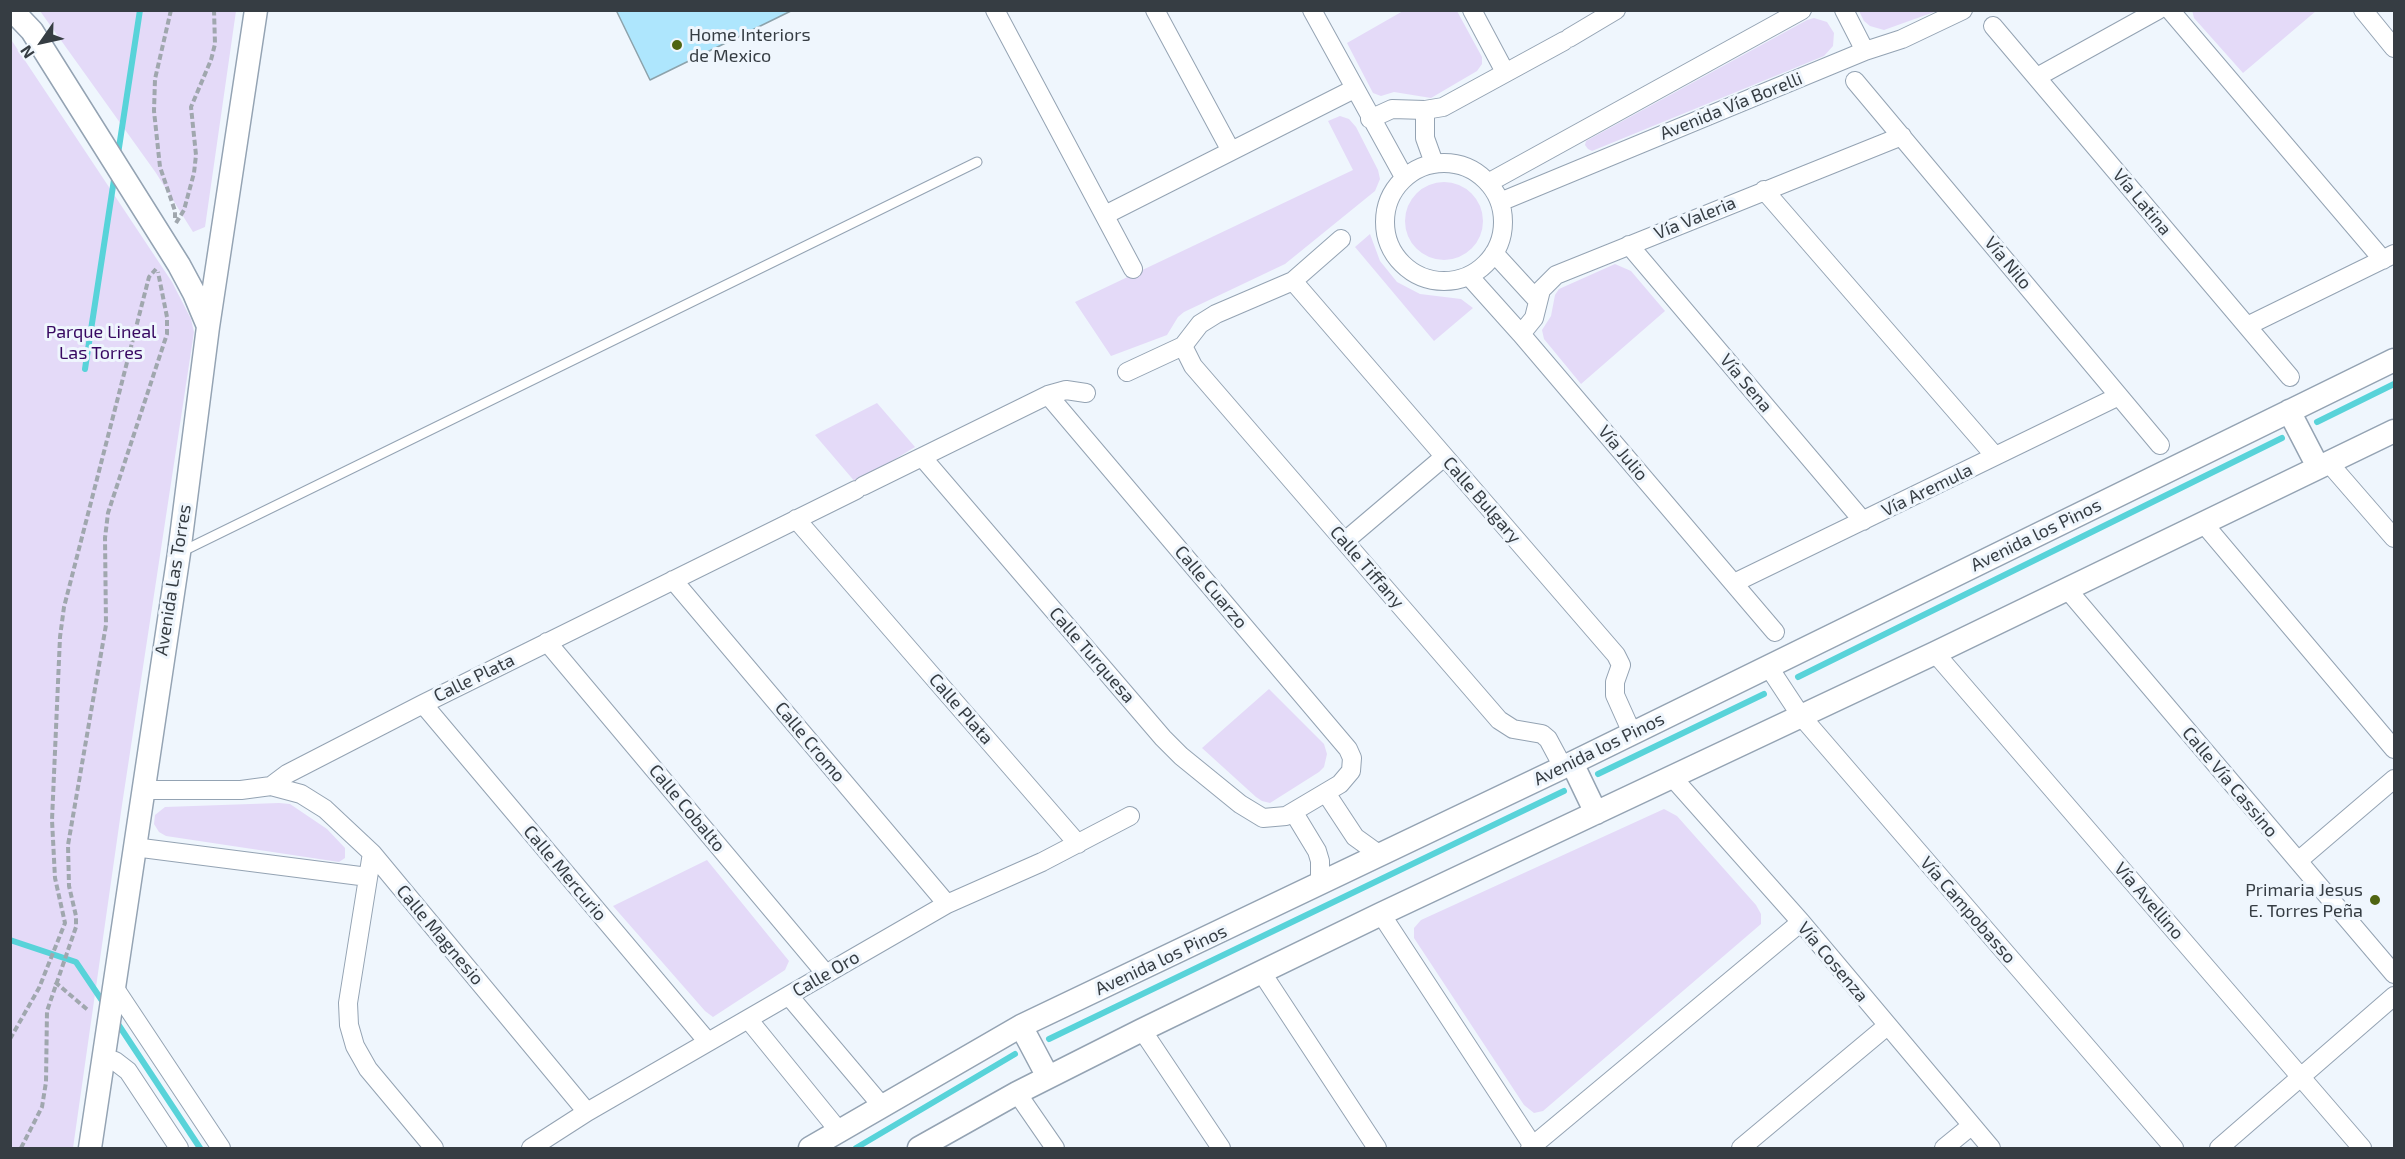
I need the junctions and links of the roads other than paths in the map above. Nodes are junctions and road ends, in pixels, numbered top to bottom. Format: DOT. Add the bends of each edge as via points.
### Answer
graph roads {
  1 [pos="12,10"];
  2 [pos="256,10"];
  3 [pos="1155,10"];
  4 [pos="1312,10"];
  5 [pos="1472,10"];
  6 [pos="1616,10"];
  7 [pos="1802,10"];
  8 [pos="1844,10"];
  9 [pos="1963,10"];
  10 [pos="2158,10"];
  11 [pos="2170,10"];
  12 [pos="2363,10"];
  13 [pos="997,11"];
  14 [pos="1993,26"];
  15 [pos="2394,48"];
  16 [pos="1865,51"];
  17 [pos="1505,72"];
  18 [pos="2037,77"];
  19 [pos="1855,81"];
  20 [pos="1354,89"];
  21 [pos="1425,110"];
  22 [pos="1370,119"];
  23 [pos="1902,136"];
  24 [pos="1231,151"];
  25 [pos="1542,153"];
  26 [pos="977,162"];
  27 [pos="1434,163"];
  28 [pos="1404,177"];
  29 [pos="1554,178"];
  30 [pos="1488,183"];
  31 [pos="1764,190"];
  32 [pos="1500,202"];
  33 [pos="1105,215"];
  34 [pos="1341,239"];
  35 [pos="1629,245"];
  36 [pos="1494,253"];
  37 [pos="2389,257"];
  38 [pos="168,267"];
  39 [pos="218,267"];
  40 [pos="1133,269"];
  41 [pos="1469,276"];
  42 [pos="1293,281"];
  43 [pos="1538,301"];
  44 [pos="2247,326"];
  45 [pos="208,327"];
  46 [pos="1521,334"];
  47 [pos="1183,346"];
  48 [pos="2394,360"];
  49 [pos="1127,372"];
  50 [pos="2290,377"];
  51 [pos="1086,393"];
  52 [pos="1048,395"];
  53 [pos="2120,396"];
  54 [pos="2289,411"];
  55 [pos="2394,432"];
  56 [pos="2160,445"];
  57 [pos="1995,456"];
  58 [pos="922,457"];
  59 [pos="1444,457"];
  60 [pos="2323,465"];
  61 [pos="796,519"];
  62 [pos="1863,521"];
  63 [pos="2204,524"];
  64 [pos="2394,538"];
  65 [pos="1345,541"];
  66 [pos="179,553"];
  67 [pos="673,580"];
  68 [pos="1734,583"];
  69 [pos="2067,589"];
  70 [pos="1775,632"];
  71 [pos="547,642"];
  72 [pos="1935,653"];
  73 [pos="1768,666"];
  74 [pos="423,704"];
  75 [pos="1801,716"];
  76 [pos="1632,733"];
  77 [pos="2394,749"];
  78 [pos="1568,765"];
  79 [pos="1673,778"];
  80 [pos="2394,779"];
  81 [pos="271,786"];
  82 [pos="1333,789"];
  83 [pos="142,790"];
  84 [pos="1596,813"];
  85 [pos="1290,814"];
  86 [pos="1130,816"];
  87 [pos="1078,844"];
  88 [pos="134,847"];
  89 [pos="372,853"];
  90 [pos="1380,855"];
  91 [pos="2298,861"];
  92 [pos="368,877"];
  93 [pos="1320,884"];
  94 [pos="947,904"];
  95 [pos="1381,914"];
  96 [pos="1801,922"];
  97 [pos="1262,973"];
  98 [pos="826,974"];
  99 [pos="2394,974"];
  100 [pos="114,987"];
  101 [pos="789,996"];
  102 [pos="2394,996"];
  103 [pos="748,1019"];
  104 [pos="1021,1026"];
  105 [pos="1887,1026"];
  106 [pos="1142,1030"];
  107 [pos="708,1042"];
  108 [pos="103,1058"];
  109 [pos="1048,1077"];
  110 [pos="2301,1077"];
  111 [pos="1017,1093"];
  112 [pos="882,1106"];
  113 [pos="587,1112"];
  114 [pos="1971,1126"];
  115 [pos="839,1131"];
  116 [pos="1532,1147"];
  117 [pos="90,1149"];
  118 [pos="179,1149"];
  119 [pos="221,1149"];
  120 [pos="434,1149"];
  121 [pos="531,1149"];
  122 [pos="810,1149"];
  123 [pos="919,1149"];
  124 [pos="1055,1149"];
  125 [pos="1221,1149"];
  126 [pos="1377,1149"];
  127 [pos="1741,1149"];
  128 [pos="1944,1149"];
  129 [pos="1991,1149"];
  130 [pos="2174,1149"];
  131 [pos="2219,1149"];
  132 [pos="2362,1149"];
  1 -- 38 [label="street" via="32,31 169,235"];
  2 -- 39 [label="street, Avenida Las Torres"];
  3 -- 24 [label="street"];
  4 -- 20 [label="street"];
  5 -- 17 [label="street"];
  6 -- 17 [label="street"];
  7 -- 25 [label="street"];
  8 -- 16 [label="street"];
  9 -- 16 [label="street, Avenida Vía Borelli" via="1902,39"];
  10 -- 18 [label="street"];
  11 -- 37 [label="street"];
  12 -- 15 [label="street"];
  13 -- 33 [label="street"];
  14 -- 18 [label="street, Vía Latina"];
  16 -- 29 [label="street, Avenida Vía Borelli"];
  17 -- 21 [label="street" via="1443,107"];
  18 -- 44 [label="street, Vía Latina"];
  19 -- 23 [label="street, Vía Nilo"];
  20 -- 22 [label="street"];
  20 -- 24 [label="street"];
  21 -- 22 [label="street" via="1392,109"];
  21 -- 27 [label="street" via="1425,138"];
  22 -- 28 [label="street"];
  23 -- 31 [label="street, Vía Valeria"];
  23 -- 53 [label="street, Vía Nilo"];
  24 -- 33 [label="street"];
  25 -- 29 [label="street"];
  25 -- 30 [label="street"];
  26 -- 66 [label="lane"];
  27 -- 28 [label="street"];
  27 -- 30 [label="street" via="1454,163 1473,170"];
  28 -- 41 [label="street" via="1392,192 1384,228 1400,262 1432,280"];
  29 -- 32 [label="street, Avenida Vía Borelli"];
  30 -- 32 [label="street"];
  31 -- 35 [label="street, Vía Valeria"];
  31 -- 57 [label="street"];
  32 -- 36 [label="street" via="1501,237"];
  33 -- 40 [label="street"];
  34 -- 42 [label="street"];
  35 -- 43 [label="street, Vía Valeria" via="1556,275 1544,285"];
  35 -- 62 [label="street, Vía Sena"];
  36 -- 41 [label="street"];
  36 -- 43 [label="street"];
  37 -- 44 [label="street"];
  38 -- 39 [label="street"];
  38 -- 45 [label="street" via="194,293"];
  39 -- 45 [label="street, Avenida Las Torres"];
  41 -- 46 [label="street, Vía Julio"];
  42 -- 47 [label="street" via="1200,324"];
  42 -- 59 [label="street, Calle Bulgary"];
  43 -- 46 [label="street, Vía Valeria" via="1534,318"];
  44 -- 50 [label="street, Vía Latina"];
  45 -- 66 [label="street, Avenida Las Torres"];
  46 -- 68 [label="street, Vía Julio"];
  47 -- 49 [label="street"];
  47 -- 65 [label="street, Calle Tiffany" via="1192,366"];
  48 -- 54 [label="street, Avenida los Pinos"];
  51 -- 52 [label="street, Calle Plata" via="1066,390"];
  52 -- 58 [label="street, Calle Plata"];
  52 -- 82 [label="street, Calle Cuarzo" via="1348,749 1352,764 1348,775"];
  53 -- 56 [label="street, Vía Nilo"];
  53 -- 57 [label="street, Vía Aremula"];
  54 -- 60 [label="street"];
  54 -- 73 [label="street, Avenida los Pinos"];
  55 -- 60 [label="street"];
  57 -- 62 [label="street, Vía Aremula"];
  58 -- 61 [label="street, Calle Plata"];
  58 -- 85 [label="street, Calle Turquesa" via="1172,748 1258,816 1268,819"];
  59 -- 65 [label="street"];
  59 -- 76 [label="street, Calle Bulgary" via="1616,655 1621,665 1615,695"];
  60 -- 63 [label="street"];
  60 -- 64 [label="street"];
  61 -- 67 [label="street, Calle Plata"];
  61 -- 87 [label="street, Calle Plata"];
  62 -- 68 [label="street, Vía Aremula"];
  63 -- 69 [label="street"];
  63 -- 77 [label="street"];
  65 -- 78 [label="street, Calle Tiffany" via="1499,720 1513,729 1542,734"];
  66 -- 83 [label="street, Avenida Las Torres"];
  67 -- 71 [label="street, Calle Plata"];
  67 -- 94 [label="street, Calle Cromo"];
  68 -- 70 [label="street, Vía Julio"];
  69 -- 72 [label="street"];
  69 -- 91 [label="street, Calle Vía Cassino"];
  71 -- 74 [label="street, Calle Plata"];
  71 -- 98 [label="street, Calle Cobalto"];
  72 -- 75 [label="street"];
  72 -- 110 [label="street, Vía Avellino"];
  73 -- 75 [label="street, Vía Campobasso"];
  73 -- 76 [label="street, Avenida los Pinos"];
  74 -- 81 [label="street, Calle Plata" via="286,774"];
  74 -- 107 [label="street, Calle Mercurio"];
  75 -- 79 [label="street"];
  75 -- 130 [label="street, Vía Campobasso"];
  76 -- 78 [label="street, Avenida los Pinos"];
  78 -- 84 [label="street"];
  78 -- 90 [label="street, Avenida los Pinos"];
  79 -- 84 [label="street"];
  79 -- 96 [label="street, Vía Cosenza"];
  80 -- 91 [label="street"];
  81 -- 83 [label="street, Calle Plata" via="241,790"];
  81 -- 89 [label="street, Calle Magnesio" via="301,794 325,809"];
  82 -- 85 [label="street"];
  82 -- 90 [label="street" via="1355,837"];
  83 -- 88 [label="street, Avenida Las Torres"];
  84 -- 95 [label="street"];
  85 -- 93 [label="street" via="1317,851"];
  86 -- 87 [label="street, Calle Oro"];
  87 -- 94 [label="street, Calle Oro"];
  88 -- 92 [label="street"];
  88 -- 100 [label="street, Avenida Las Torres"];
  89 -- 92 [label="street"];
  89 -- 113 [label="street, Calle Magnesio"];
  90 -- 93 [label="street, Avenida los Pinos"];
  91 -- 99 [label="street, Calle Vía Cassino"];
  92 -- 120 [label="street" via="348,1003 349,1025 368,1069"];
  93 -- 104 [label="street, Avenida los Pinos"];
  94 -- 98 [label="street, Calle Oro"];
  95 -- 97 [label="street"];
  95 -- 116 [label="street"];
  96 -- 105 [label="street, Vía Cosenza"];
  96 -- 116 [label="street"];
  97 -- 106 [label="street"];
  97 -- 126 [label="street"];
  98 -- 101 [label="street, Calle Oro"];
  100 -- 108 [label="street, Avenida Las Torres"];
  100 -- 119 [label="street"];
  101 -- 103 [label="street, Calle Oro"];
  101 -- 112 [label="street"];
  102 -- 110 [label="street"];
  103 -- 107 [label="street, Calle Oro"];
  103 -- 115 [label="street"];
  104 -- 109 [label="street"];
  104 -- 112 [label="street, Avenida los Pinos"];
  105 -- 114 [label="street, Vía Cosenza"];
  105 -- 127 [label="street"];
  106 -- 109 [label="street"];
  106 -- 125 [label="street"];
  107 -- 113 [label="street, Calle Oro"];
  108 -- 117 [label="street, Avenida Las Torres"];
  108 -- 118 [label="street" via="128,1071"];
  109 -- 111 [label="street"];
  110 -- 131 [label="street"];
  110 -- 132 [label="street, Vía Avellino"];
  111 -- 123 [label="street"];
  111 -- 124 [label="street"];
  112 -- 115 [label="street, Avenida los Pinos"];
  113 -- 121 [label="street, Calle Oro"];
  114 -- 128 [label="street"];
  114 -- 129 [label="street, Vía Cosenza"];
  115 -- 122 [label="street, Avenida los Pinos"];
}
